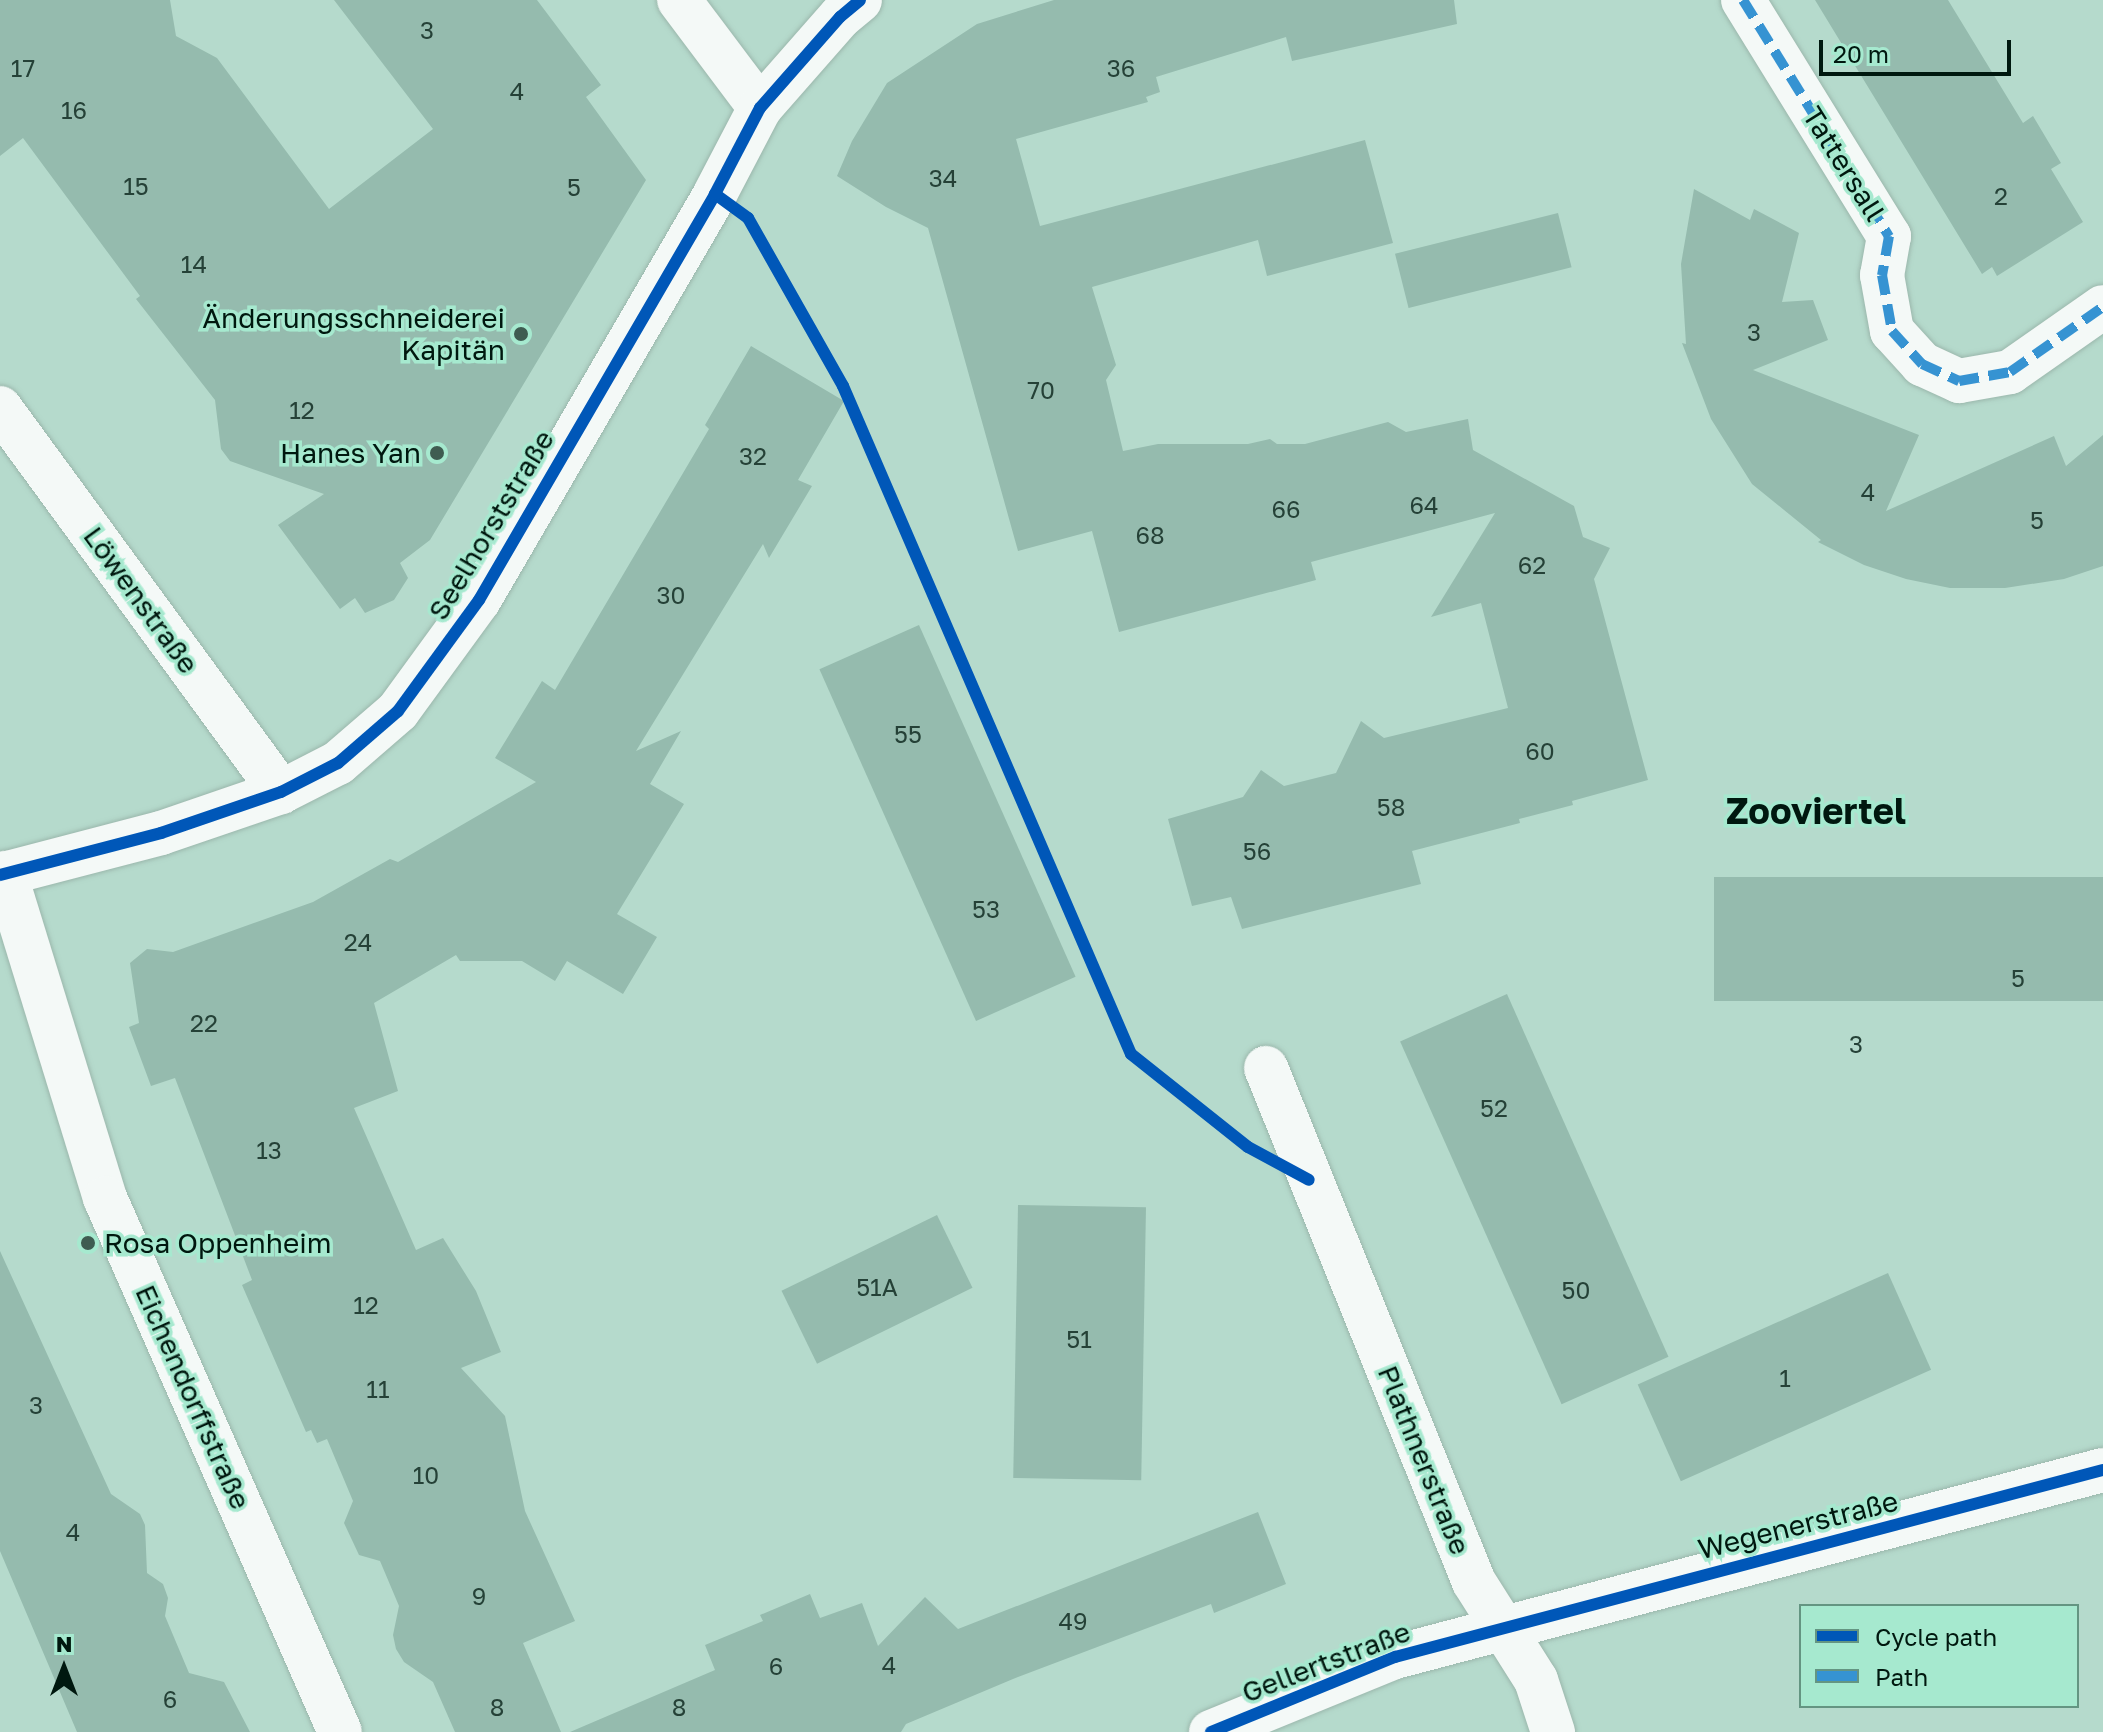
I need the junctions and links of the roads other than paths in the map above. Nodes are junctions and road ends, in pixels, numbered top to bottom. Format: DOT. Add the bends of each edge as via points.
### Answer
graph roads {
  1 [pos="679,0"];
  2 [pos="860,0"];
  3 [pos="1743,0"];
  4 [pos="760,108"];
  5 [pos="2103,307"];
  6 [pos="0,408"];
  7 [pos="281,792"];
  8 [pos="3,874"];
  9 [pos="1266,1068"];
  10 [pos="2103,1470"];
  11 [pos="1505,1626"];
  12 [pos="340,1732"];
  13 [pos="1211,1732"];
  14 [pos="1553,1732"];
  1 -- 4 [label="street"];
  2 -- 4 [label="street, Seelhorststraße"];
  3 -- 5 [label="street, Tattersall" via="1889,236 1882,275 1892,331 1922,364 1959,381 2010,372"];
  4 -- 7 [label="street, Seelhorststraße" via="479,600 398,711 338,763"];
  6 -- 7 [label="street, Löwenstraße"];
  7 -- 8 [label="street, Seelhorststraße" via="161,833"];
  8 -- 12 [label="street, Eichendorffstraße" via="105,1198"];
  9 -- 11 [label="street, Plathnerstraße" via="1474,1582"];
  10 -- 11 [label="street, Wegenerstraße"];
  11 -- 13 [label="street, Gellertstraße" via="1395,1657"];
  11 -- 14 [label="street, Plathnerstraße" via="1536,1680"];
}
